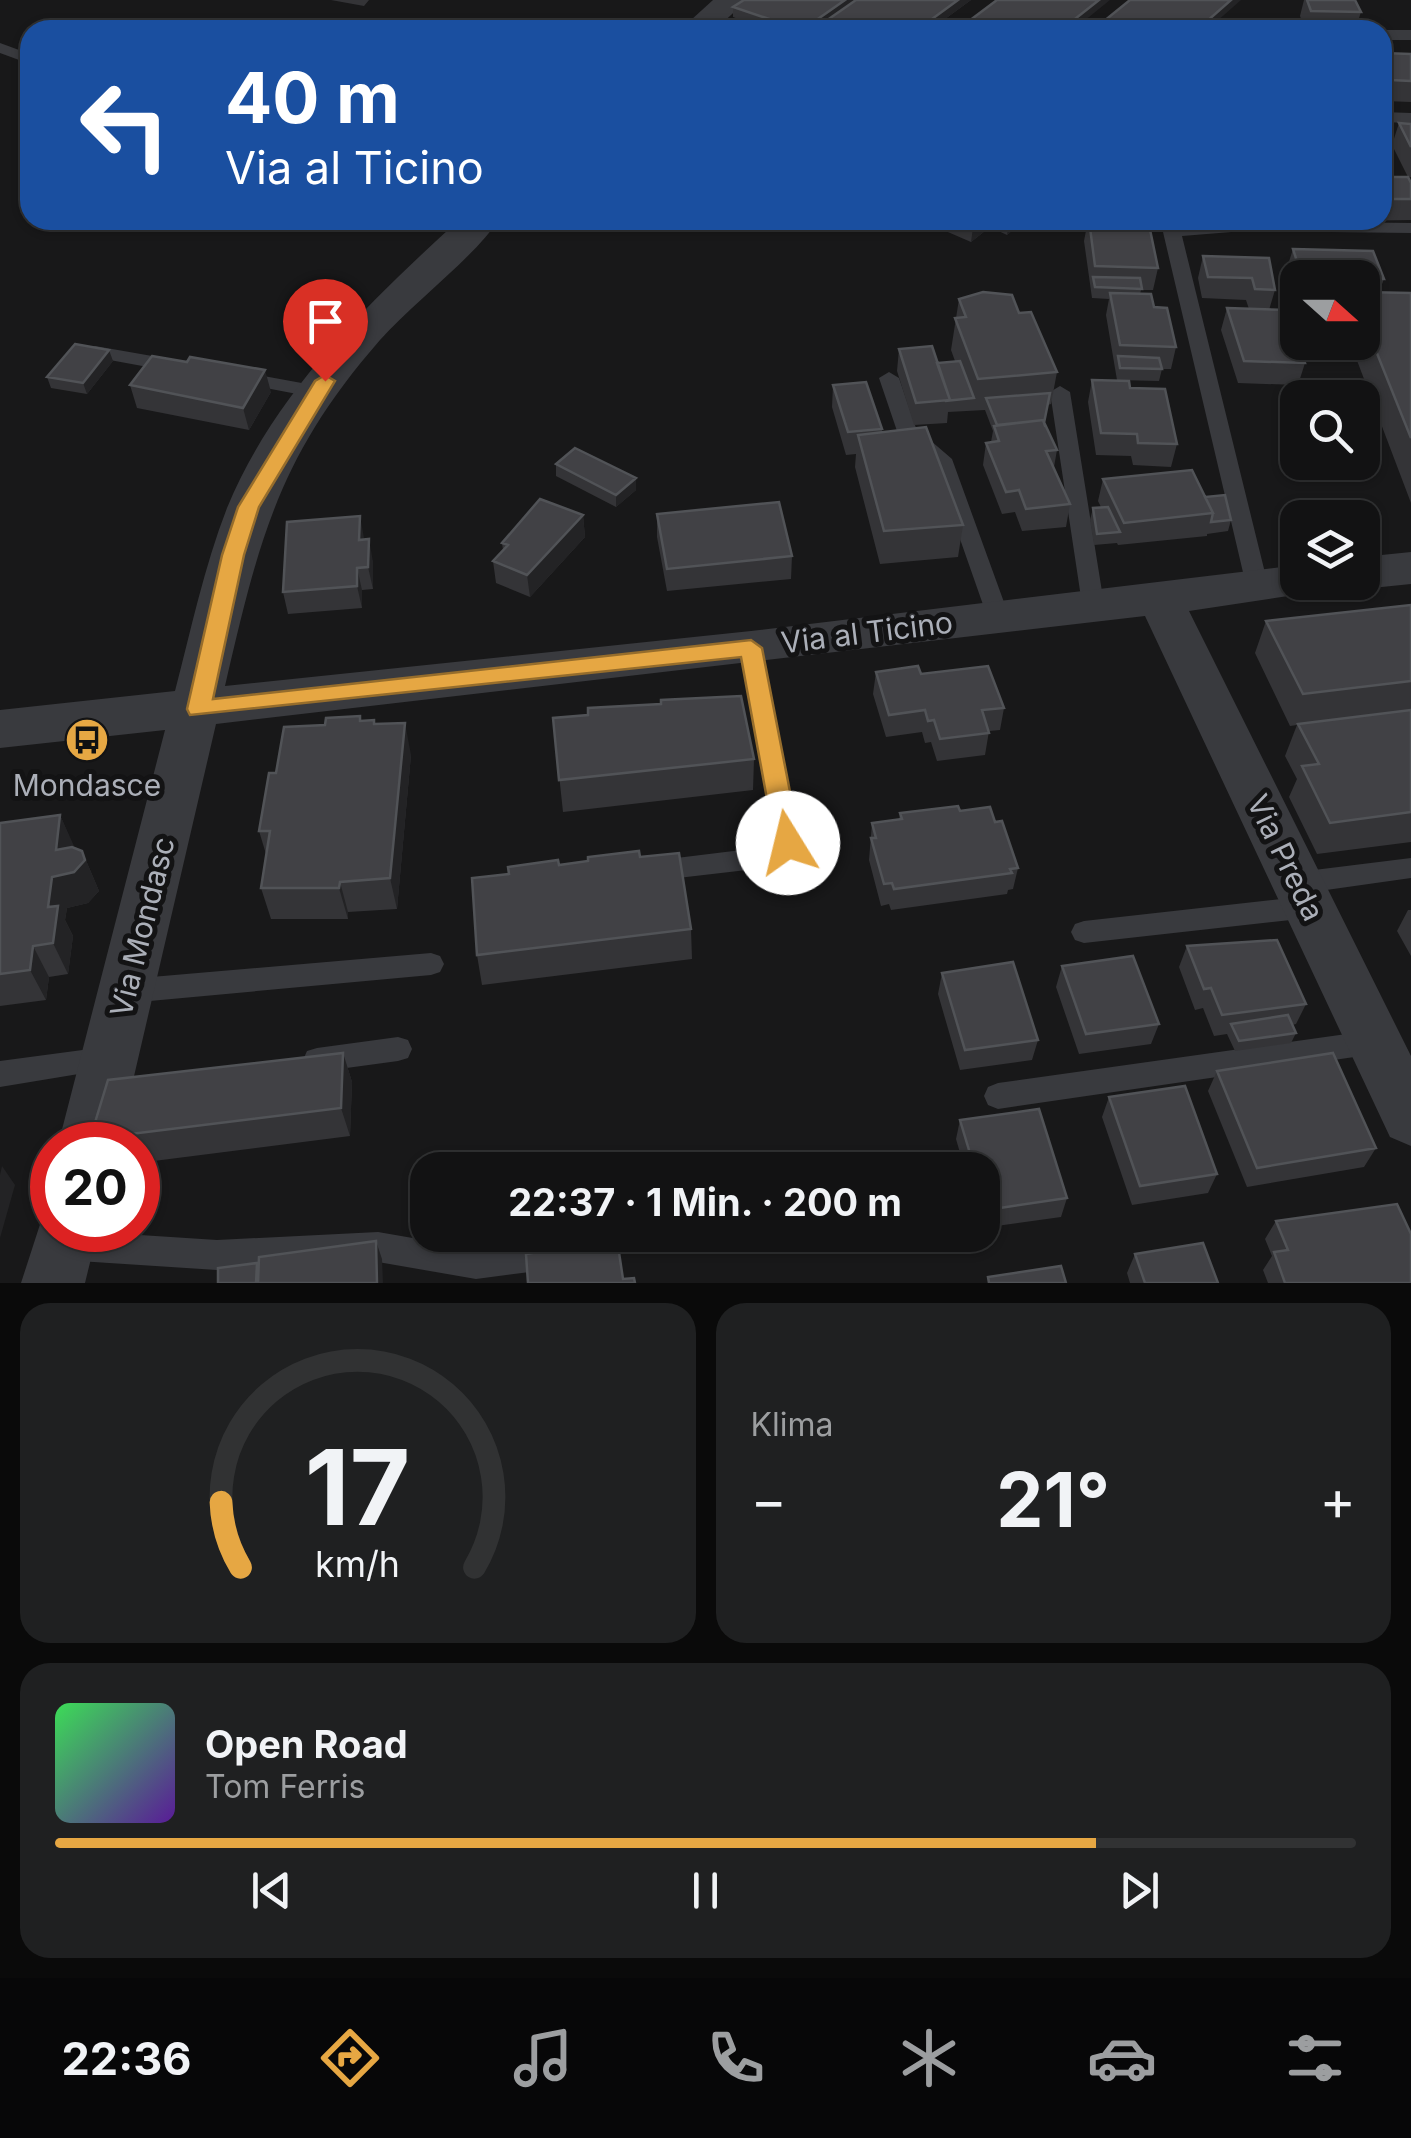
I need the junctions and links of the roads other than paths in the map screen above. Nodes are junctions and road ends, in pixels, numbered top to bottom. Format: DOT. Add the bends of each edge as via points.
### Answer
graph roads {
  1 [pos="732,0"];
  2 [pos="708,20"];
  3 [pos="471,230"];
  4 [pos="1196,230"];
  5 [pos="95,352"];
  6 [pos="188,368"];
  7 [pos="225,375"];
  8 [pos="889,378"];
  9 [pos="318,392"];
  10 [pos="1060,392"];
  11 [pos="1411,568"];
  12 [pos="1380,571"];
  13 [pos="1277,583"];
  14 [pos="1158,597"];
  15 [pos="1093,604"];
  16 [pos="998,616"];
  17 [pos="751,648"];
  18 [pos="199,709"];
  19 [pos="0,729"];
  20 [pos="1411,868"];
  21 [pos="630,873"];
  22 [pos="1304,895"];
  23 [pos="1084,932"];
  24 [pos="432,964"];
  25 [pos="128,991"];
  26 [pos="398,1048"];
  27 [pos="280,1065"];
  28 [pos="0,1074"];
  29 [pos="112,1078"];
  30 [pos="1397,1078"];
  31 [pos="998,1096"];
  32 [pos="96,1122"];
  33 [pos="568,1252"];
  34 [pos="61,1253"];
  1 -- 2 [label="street"];
  3 -- 9 [label="street, Via Mondasc" via="380,313"];
  4 -- 13 [label="lane, Via al Ticino" via="1172,232"];
  5 -- 6 [label="lane"];
  7 -- 9 [label="lane"];
  8 -- 16 [label="lane" via="907,432 942,459"];
  9 -- 18 [label="street, Via Mondasc" via="244,520"];
  10 -- 15 [label="lane"];
  11 -- 12 [label="street"];
  13 -- 14 [label="street, Via al Ticino"];
  14 -- 15 [label="street, Via al Ticino"];
  14 -- 22 [label="street, Via Preda"];
  15 -- 16 [label="street, Via al Ticino"];
  16 -- 17 [label="street, Via al Ticino"];
  17 -- 18 [label="street, Via al Ticino"];
  17 -- 21 [label="lane" via="788,843 760,860"];
  18 -- 19 [label="street, Via al Ticino"];
  18 -- 25 [label="street, Via Mondasc"];
  20 -- 22 [label="lane"];
  22 -- 23 [label="lane"];
  22 -- 30 [label="street, Via Preda"];
  24 -- 25 [label="lane"];
  25 -- 29 [label="street, Via Mondasc"];
  26 -- 27 [label="lane"];
  28 -- 29 [label="lane"];
  29 -- 32 [label="street, Via Mondasc"];
  30 -- 31 [label="lane"];
  33 -- 34 [label="lane" via="476,1264 378,1247"];
}
